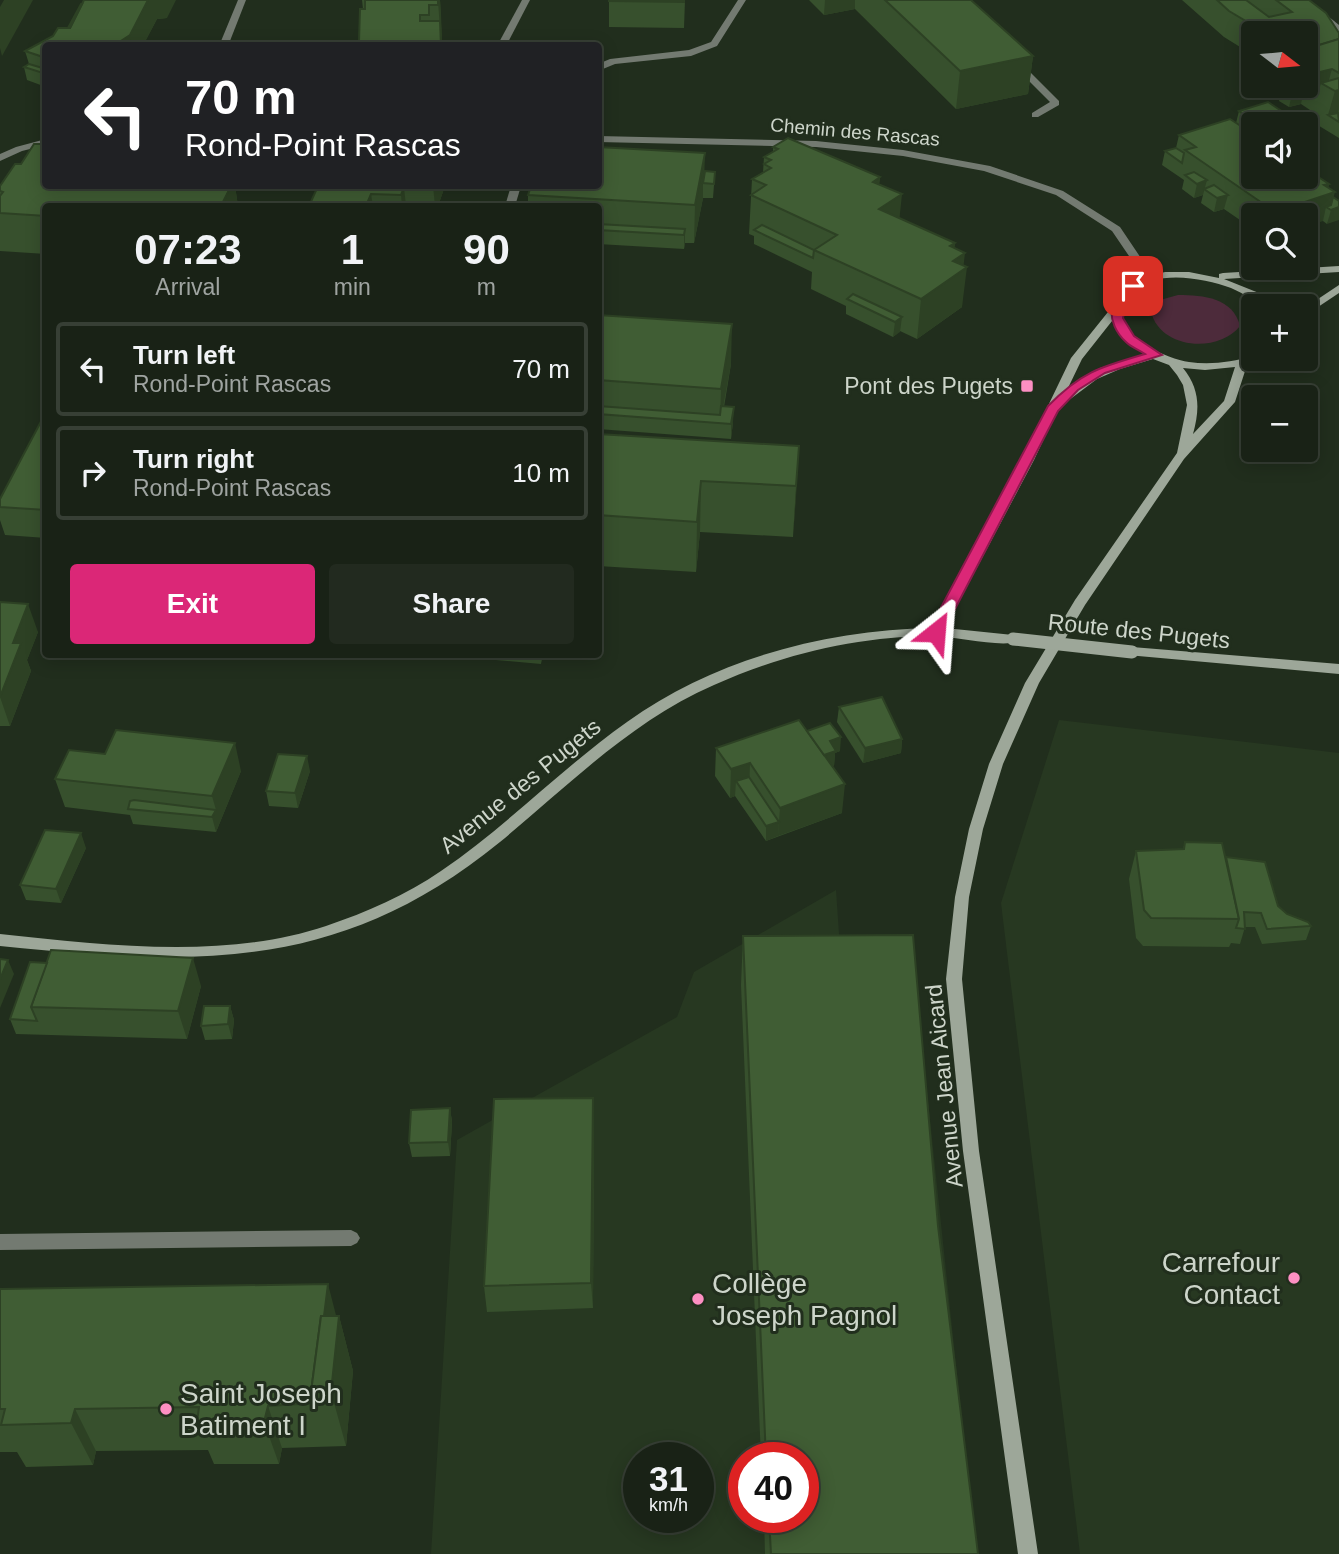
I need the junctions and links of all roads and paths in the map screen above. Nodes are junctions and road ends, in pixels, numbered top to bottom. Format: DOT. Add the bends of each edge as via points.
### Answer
graph roads {
  1 [pos="242,0"];
  2 [pos="526,0"];
  3 [pos="742,0"];
  4 [pos="1303,0"];
  5 [pos="1339,29"];
  6 [pos="225,42"];
  7 [pos="502,42"];
  8 [pos="1009,56"];
  9 [pos="602,66"];
  10 [pos="1035,115"];
  11 [pos="602,139"];
  12 [pos="42,143"];
  13 [pos="0,158"];
  14 [pos="1339,269"];
  15 [pos="1208,277"];
  16 [pos="1150,279"];
  17 [pos="1339,288"];
  18 [pos="1253,294"];
  19 [pos="1318,303"];
  20 [pos="1116,309"];
  21 [pos="1155,355"];
  22 [pos="1173,362"];
  23 [pos="1241,364"];
  24 [pos="1053,409"];
  25 [pos="1181,456"];
  26 [pos="936,632"];
  27 [pos="1339,669"];
  28 [pos="0,940"];
  29 [pos="351,1238"];
  30 [pos="0,1242"];
  31 [pos="1028,1554"];
  1 -- 6 [label="street"];
  2 -- 7 [label="street"];
  3 -- 9 [label="street" via="714,44 691,53"];
  4 -- 5 [label="street"];
  8 -- 10 [label="street" via="1056,103"];
  11 -- 16 [label="street, Chemin des Rascas" via="817,143 948,158 1046,189 1084,207 1114,227 1135,250"];
  12 -- 13 [label="street"];
  14 -- 15 [label="street"];
  15 -- 16 [label="street"];
  15 -- 18 [label="street"];
  16 -- 20 [label="street" via="1121,296"];
  17 -- 19 [label="street"];
  20 -- 21 [label="street" via="1116,318 1129,339"];
  20 -- 24 [label="street" via="1077,358"];
  21 -- 22 [label="street"];
  21 -- 24 [label="street" via="1101,371 1073,387"];
  22 -- 23 [label="street" via="1208,367"];
  22 -- 25 [label="street, Avenue Jean Aicard" via="1192,387 1194,398"];
  23 -- 25 [label="street, Avenue Jean Aicard" via="1229,402"];
  24 -- 26 [label="street"];
  25 -- 31 [label="street, Avenue Jean Aicard" via="1080,603 1032,683 996,764 962,897 954,979 971,1151"];
  26 -- 27 [label="street, Route des Pugets, bridge"];
  26 -- 28 [label="street, Avenue des Pugets" via="882,634 820,646 699,685 642,718 439,880 368,917 298,940 229,949 152,951"];
  29 -- 30 [label="street"];
}
